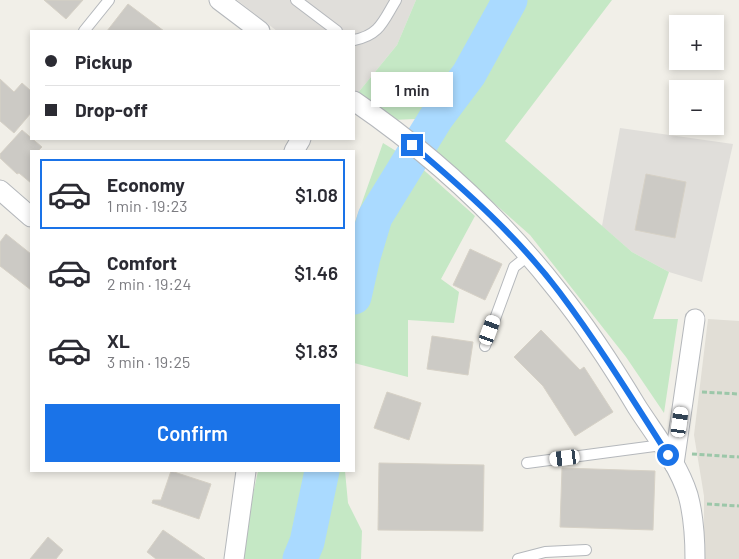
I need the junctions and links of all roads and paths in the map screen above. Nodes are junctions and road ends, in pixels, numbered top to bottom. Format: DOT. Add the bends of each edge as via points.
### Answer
graph roads {
  1 [pos="109,0"];
  2 [pos="219,0"];
  3 [pos="296,0"];
  4 [pos="396,0"];
  5 [pos="85,30"];
  6 [pos="259,30"];
  7 [pos="336,30"];
  8 [pos="355,40"];
  9 [pos="355,102"];
  10 [pos="0,190"];
  11 [pos="30,216"];
  12 [pos="529,256"];
  13 [pos="696,319"];
  14 [pos="485,346"];
  15 [pos="685,392"];
  16 [pos="739,394"];
  17 [pos="670,454"];
  18 [pos="739,457"];
  19 [pos="527,463"];
  20 [pos="246,472"];
  21 [pos="689,502"];
  22 [pos="739,506"];
  23 [pos="586,550"];
  24 [pos="234,559"];
  25 [pos="518,559"];
  26 [pos="695,559"];
  1 -- 5 [label="lane"];
  2 -- 6 [label="street"];
  3 -- 7 [label="lane"];
  4 -- 8 [label="lane" via="377,30 368,37"];
  9 -- 12 [label="street" via="437,166"];
  10 -- 11 [label="street"];
  12 -- 14 [label="lane" via="514,267"];
  12 -- 17 [label="street" via="560,292"];
  13 -- 15 [label="street"];
  15 -- 16 [label="path"];
  15 -- 17 [label="street"];
  17 -- 18 [label="path"];
  17 -- 19 [label="lane"];
  17 -- 21 [label="street"];
  20 -- 24 [label="street"];
  21 -- 22 [label="path"];
  21 -- 26 [label="street" via="695,523"];
  23 -- 25 [label="lane" via="545,552"];
}
